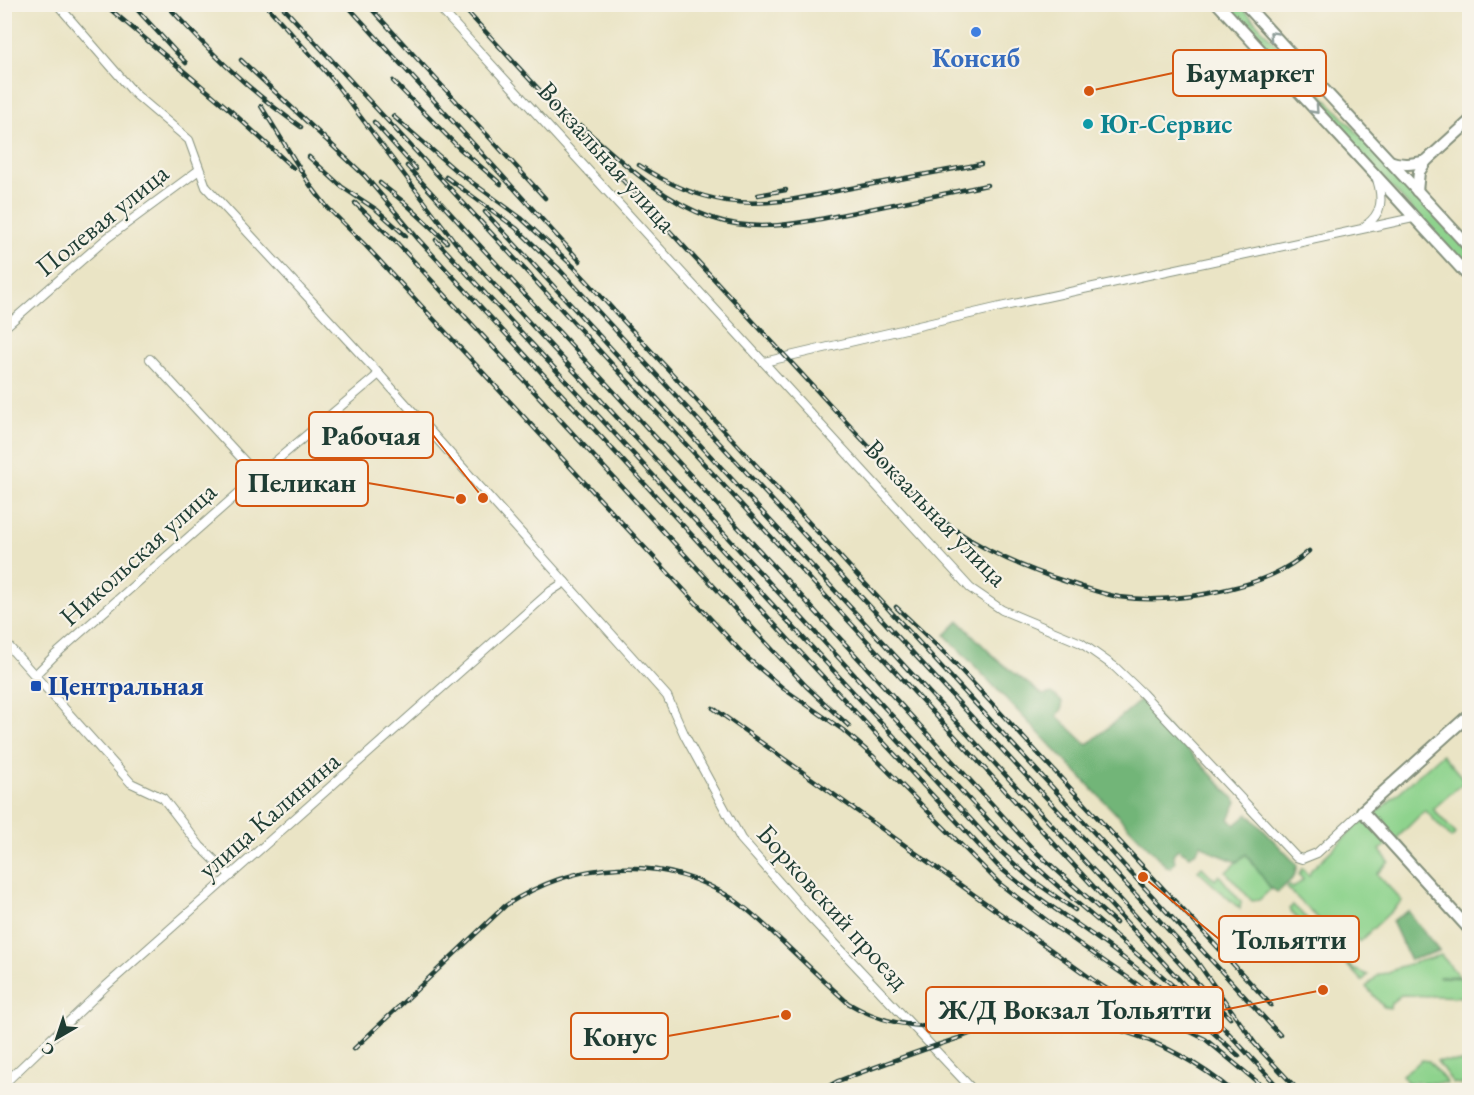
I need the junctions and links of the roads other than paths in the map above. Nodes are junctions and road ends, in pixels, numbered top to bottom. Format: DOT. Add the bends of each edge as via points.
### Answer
graph roads {
  1 [pos="57,4"];
  2 [pos="436,4"];
  3 [pos="1218,4"];
  4 [pos="1245,4"];
  5 [pos="1308,73"];
  6 [pos="1294,87"];
  7 [pos="1470,121"];
  8 [pos="1389,161"];
  9 [pos="1426,161"];
  10 [pos="199,170"];
  11 [pos="1377,178"];
  12 [pos="1417,191"];
  13 [pos="1413,218"];
  14 [pos="1364,227"];
  15 [pos="1470,248"];
  16 [pos="1470,278"];
  17 [pos="4,328"];
  18 [pos="150,360"];
  19 [pos="764,362"];
  20 [pos="379,374"];
  21 [pos="258,476"];
  22 [pos="565,582"];
  23 [pos="4,641"];
  24 [pos="36,674"];
  25 [pos="1470,714"];
  26 [pos="1362,812"];
  27 [pos="231,876"];
  28 [pos="1470,930"];
  29 [pos="4,1084"];
  30 [pos="973,1090"];
  1 -- 10 [label="street" via="135,94 189,140"];
  2 -- 19 [label="street, Вокзальная улица"];
  3 -- 6 [label="main road"];
  5 -- 4 [label="main road, one-way"];
  5 -- 6 [label="main road"];
  5 -- 8 [label="main road"];
  6 -- 11 [label="main road, one-way"];
  7 -- 9 [label="main road"];
  8 -- 9 [label="main road" via="1411,165"];
  8 -- 12 [label="main road"];
  9 -- 12 [label="main road" via="1419,172"];
  10 -- 17 [label="street, Полевая улица" via="107,238"];
  10 -- 20 [label="street" via="206,187"];
  11 -- 13 [label="main road"];
  11 -- 14 [label="street" via="1380,209"];
  12 -- 15 [label="main road"];
  13 -- 14 [label="street"];
  13 -- 16 [label="main road"];
  14 -- 19 [label="street"];
  18 -- 21 [label="street"];
  19 -- 26 [label="street, Вокзальная улица" via="970,588 1002,610 1081,643 1115,667 1296,857 1302,859 1317,853"];
  20 -- 21 [label="street, Никольская улица"];
  20 -- 22 [label="street"];
  21 -- 24 [label="street, Никольская улица"];
  22 -- 27 [label="street, улица Калинина"];
  22 -- 30 [label="street, Борковский проезд" via="667,696 741,839"];
  23 -- 24 [label="street"];
  24 -- 27 [label="street" via="131,783 163,798 200,846"];
  25 -- 26 [label="main road"];
  26 -- 28 [label="main road"];
  27 -- 29 [label="street, улица Калинина" via="106,986"];
}
